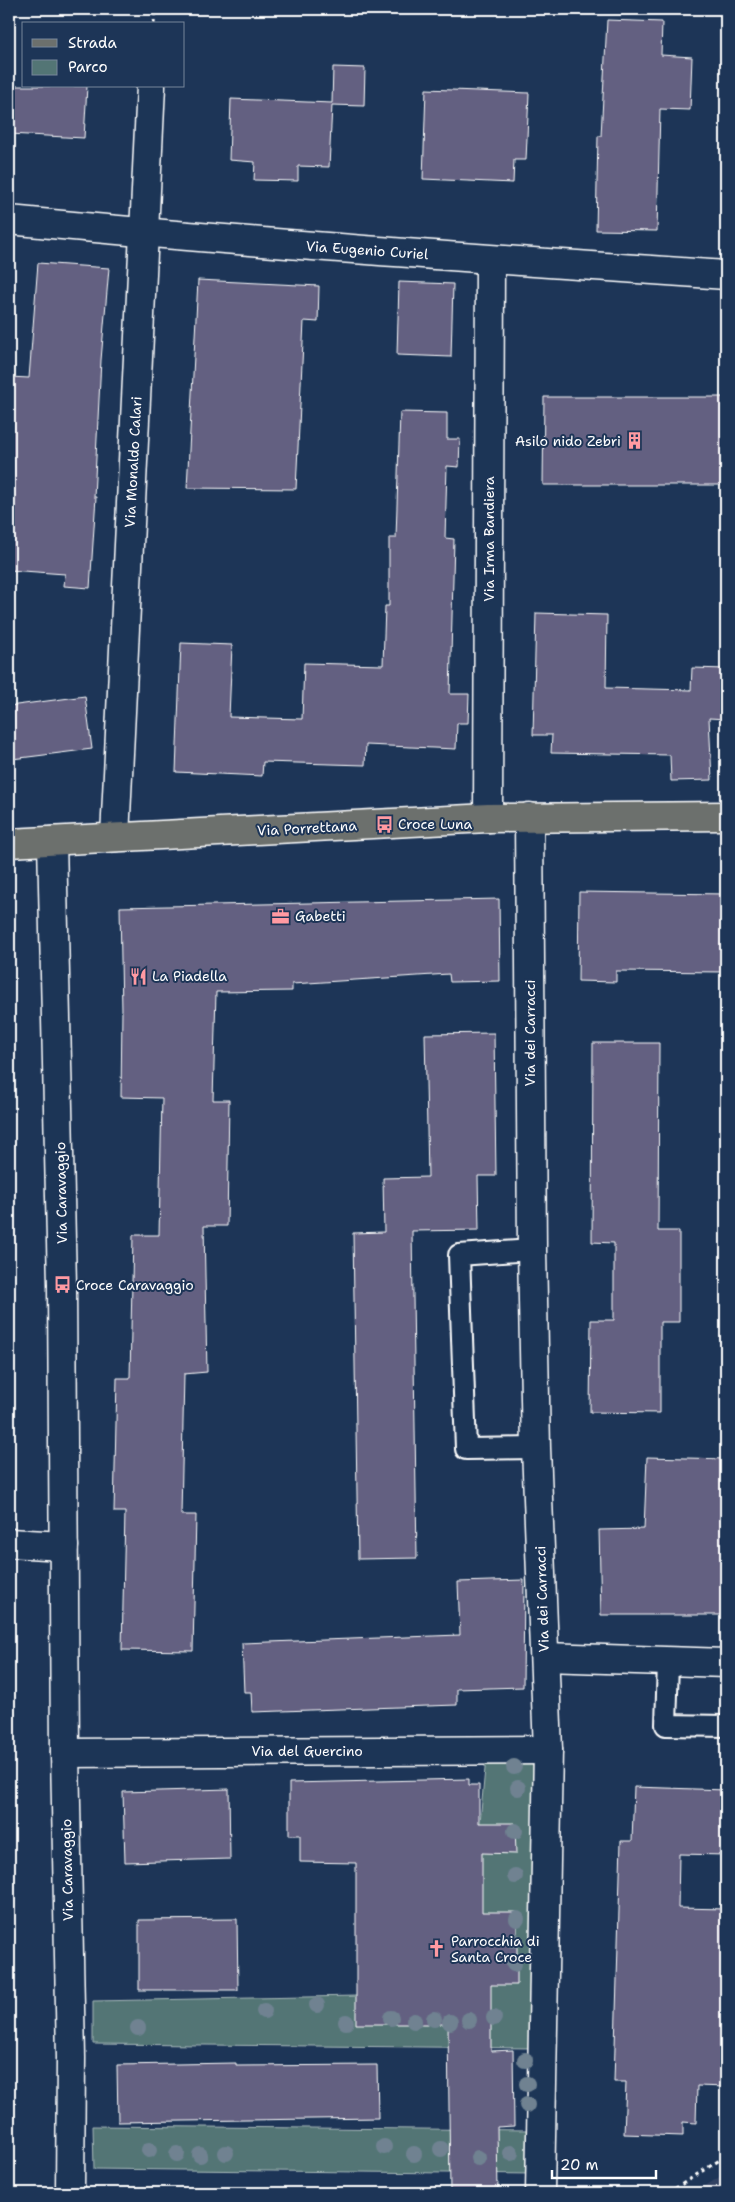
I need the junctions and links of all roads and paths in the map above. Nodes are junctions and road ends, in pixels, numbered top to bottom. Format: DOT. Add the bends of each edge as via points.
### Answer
graph roads {
  1 [pos="155,9"];
  2 [pos="154,22"];
  3 [pos="151,88"];
  4 [pos="9,220"];
  5 [pos="145,233"];
  6 [pos="490,260"];
  7 [pos="726,275"];
  8 [pos="726,816"];
  9 [pos="529,817"];
  10 [pos="488,818"];
  11 [pos="115,837"];
  12 [pos="52,841"];
  13 [pos="9,843"];
  14 [pos="532,1250"];
  15 [pos="536,1448"];
  16 [pos="9,1543"];
  17 [pos="64,1546"];
  18 [pos="545,1657"];
  19 [pos="668,1662"];
  20 [pos="726,1663"];
  21 [pos="726,1726"];
  22 [pos="548,1750"];
  23 [pos="65,1753"];
  24 [pos="726,2156"];
  25 [pos="70,2193"];
  26 [pos="540,2193"];
  27 [pos="668,2193"];
  1 -- 2 [label="path"];
  3 -- 5 [label="street, Via Monaldo Calari"];
  4 -- 5 [label="street, Via Eugenio Curiel"];
  5 -- 6 [label="street, Via Eugenio Curiel"];
  5 -- 11 [label="street, Via Monaldo Calari"];
  6 -- 7 [label="street, Via Eugenio Curiel"];
  6 -- 10 [label="street, Via Irma Bandiera"];
  8 -- 9 [label="main road, Via Porrettana"];
  9 -- 10 [label="main road, Via Porrettana"];
  9 -- 14 [label="street, Via dei Carracci"];
  10 -- 11 [label="main road, Via Porrettana"];
  11 -- 12 [label="main road, Via Porrettana"];
  12 -- 13 [label="main road, Via Porrettana"];
  12 -- 17 [label="street, Via Caravaggio" via="60,1117"];
  14 -- 15 [label="street, Via dei Carracci"];
  14 -- 15 [label="lane" via="459,1255 466,1449"];
  15 -- 18 [label="street, Via dei Carracci"];
  16 -- 17 [label="street"];
  17 -- 23 [label="street, Via Caravaggio"];
  18 -- 19 [label="street"];
  18 -- 22 [label="street, Via dei Carracci"];
  19 -- 20 [label="street"];
  19 -- 21 [label="lane" via="666,1725"];
  22 -- 23 [label="street, Via del Guercino"];
  22 -- 26 [label="street, Via dei Carracci"];
  23 -- 25 [label="street, Via Caravaggio"];
  24 -- 27 [label="path"];
}
